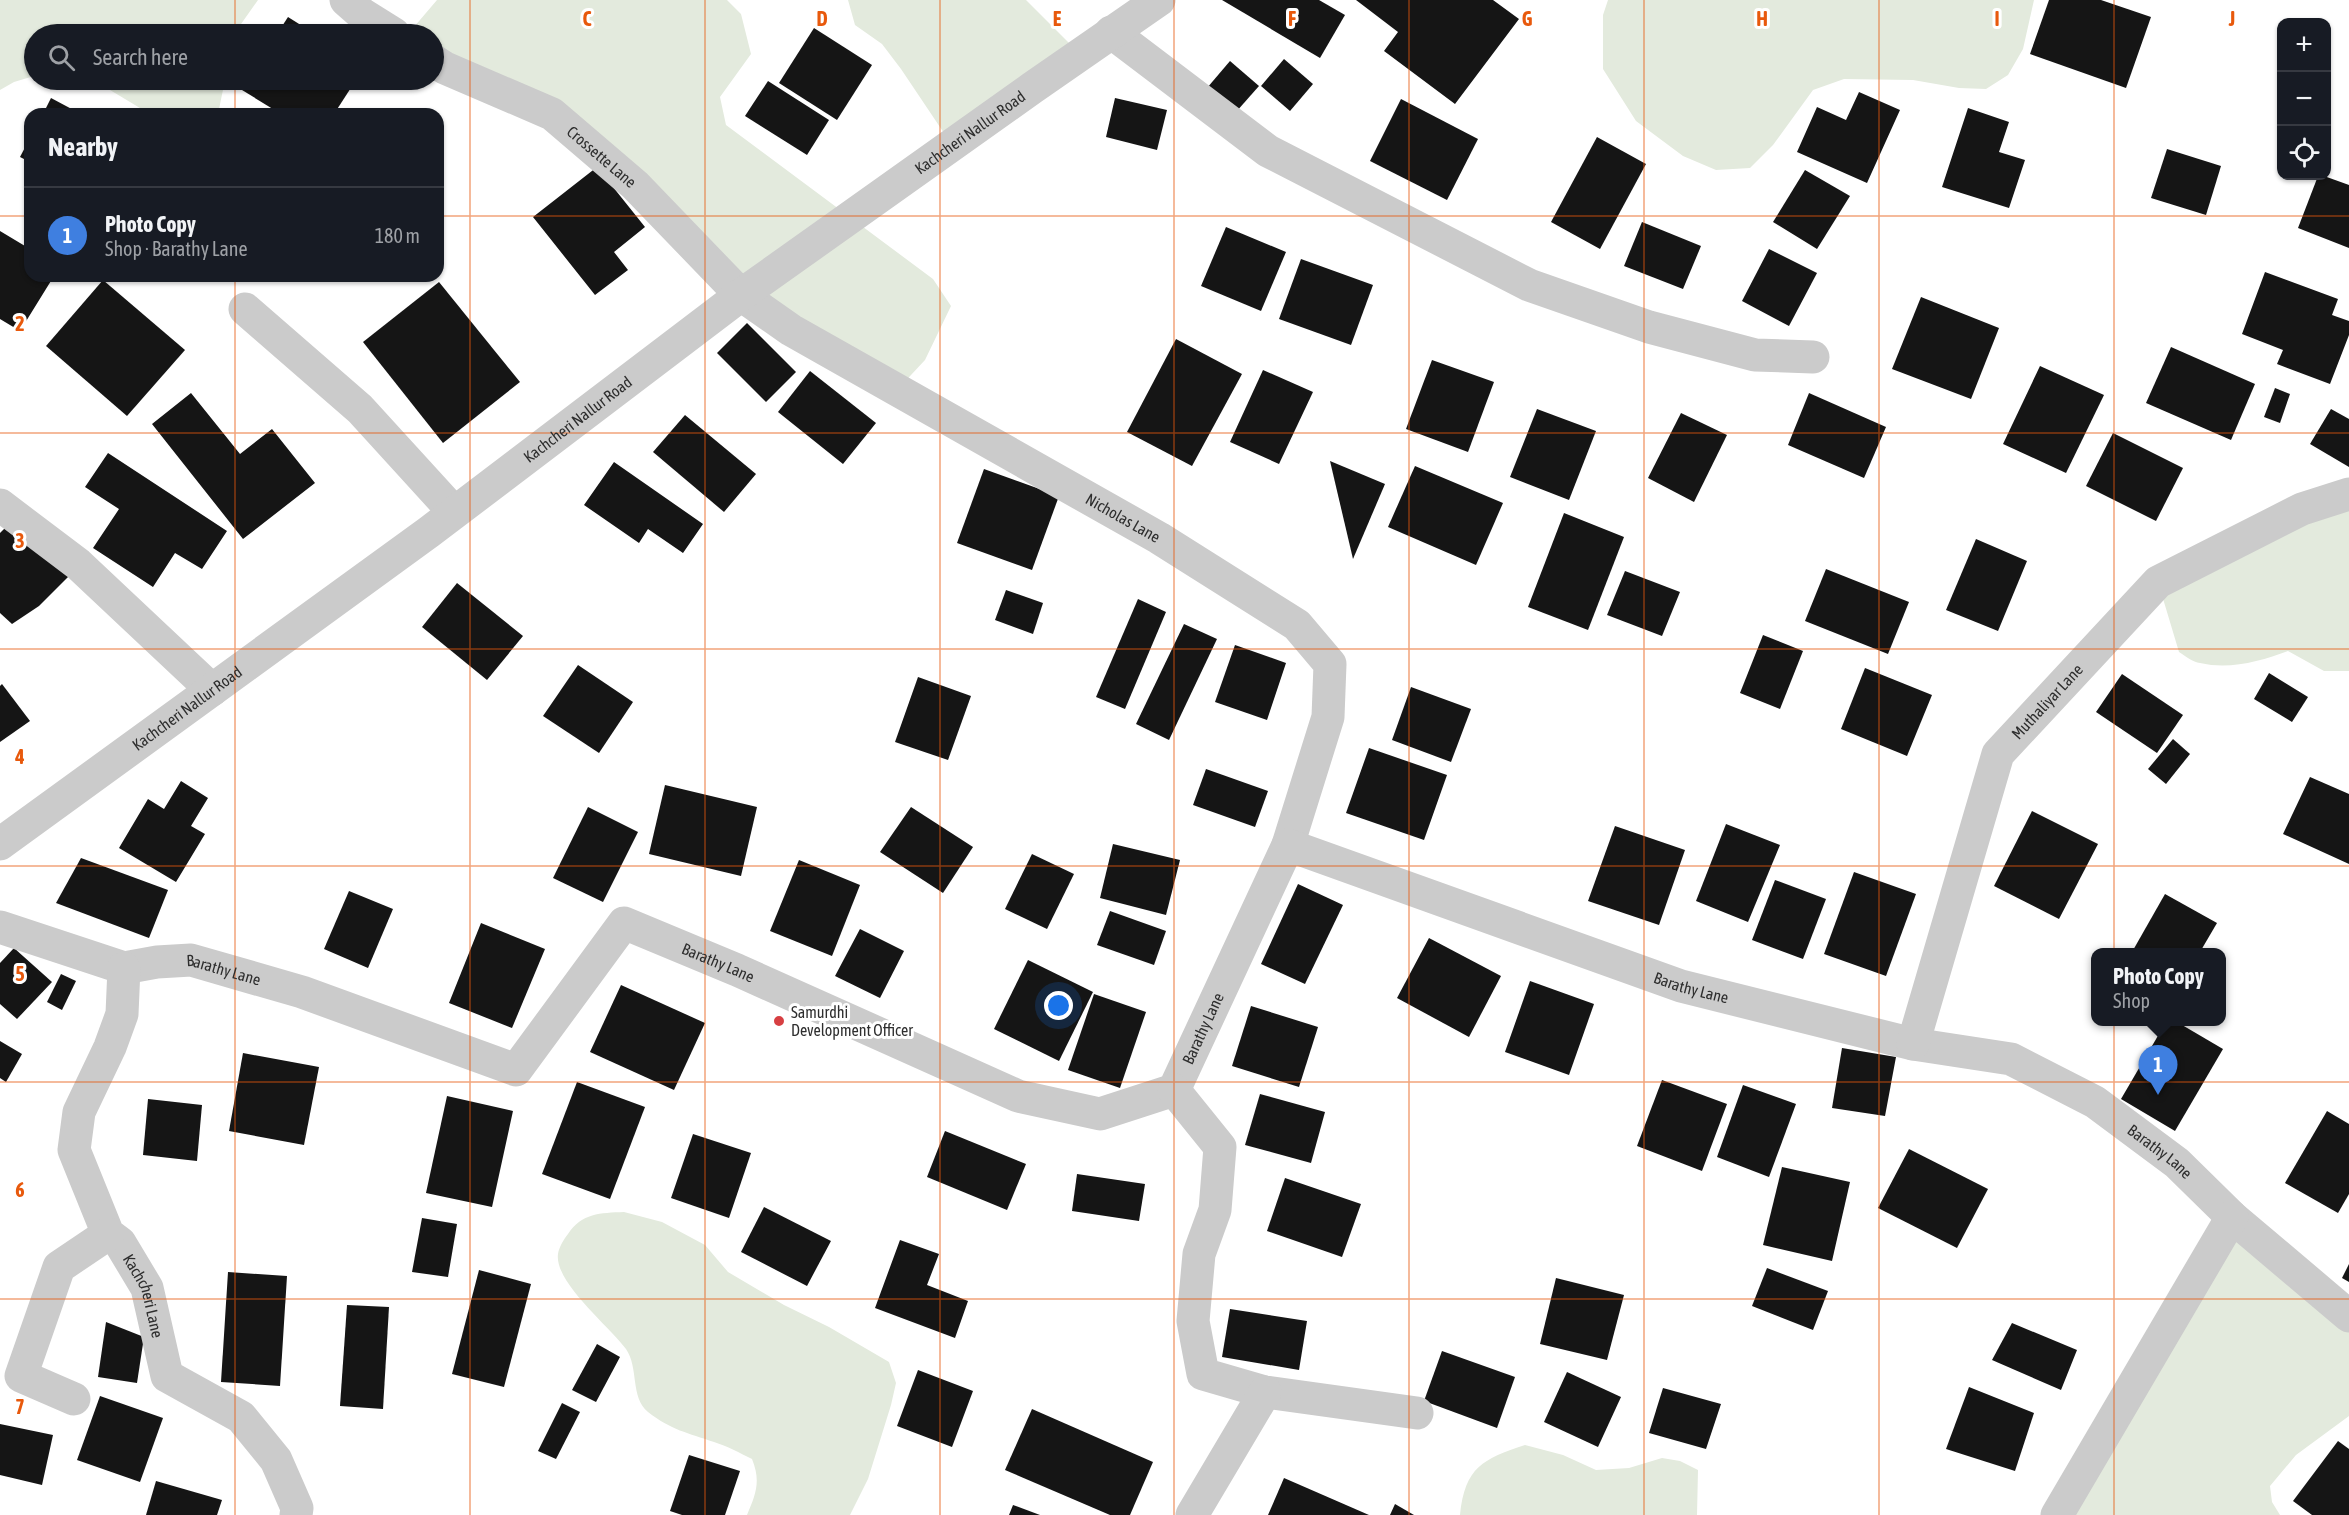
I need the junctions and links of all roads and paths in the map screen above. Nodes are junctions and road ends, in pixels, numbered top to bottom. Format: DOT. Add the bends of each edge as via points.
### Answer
graph roads {
  1 [pos="346,0"];
  2 [pos="1159,0"];
  3 [pos="378,24"];
  4 [pos="1111,32"];
  5 [pos="444,67"];
  6 [pos="741,295"];
  7 [pos="244,309"];
  8 [pos="1813,357"];
  9 [pos="2349,494"];
  10 [pos="0,505"];
  11 [pos="454,512"];
  12 [pos="212,690"];
  13 [pos="0,844"];
  14 [pos="1288,845"];
  15 [pos="0,927"];
  16 [pos="124,968"];
  17 [pos="1913,1044"];
  18 [pos="1174,1090"];
  19 [pos="2232,1217"];
  20 [pos="108,1234"];
  21 [pos="2349,1316"];
  22 [pos="1265,1392"];
  23 [pos="74,1399"];
  24 [pos="1417,1413"];
  25 [pos="296,1515"];
  26 [pos="1192,1515"];
  27 [pos="2057,1515"];
  1 -- 3 [label="street"];
  2 -- 4 [label="street, Kachcheri Nallur Road"];
  4 -- 6 [label="street, Kachcheri Nallur Road"];
  4 -- 8 [label="street" via="1268,151 1529,285 1650,327 1755,355"];
  5 -- 6 [label="street, Crossette Lane" via="552,114 635,185"];
  6 -- 11 [label="street, Kachcheri Nallur Road"];
  6 -- 14 [label="street, Nicholas Lane" via="791,330 1159,538 1297,625 1330,664 1328,717"];
  7 -- 11 [label="street" via="360,409"];
  9 -- 17 [label="street, Muthaliyar Lane" via="2302,509 2157,582 1998,754"];
  10 -- 12 [label="street" via="78,564"];
  11 -- 12 [label="street, Kachcheri Nallur Road"];
  12 -- 13 [label="street, Kachcheri Nallur Road"];
  14 -- 17 [label="street, Barathy Lane" via="1681,986"];
  14 -- 18 [label="street, Barathy Lane"];
  15 -- 16 [label="street, Barathy Lane"];
  16 -- 18 [label="street, Barathy Lane" via="191,960 302,992 516,1070 624,923 1018,1096 1100,1114"];
  16 -- 20 [label="street, Kachcheri Lane" via="122,1014 79,1112 74,1150"];
  17 -- 19 [label="street, Barathy Lane" via="2011,1059 2095,1102 2177,1163"];
  18 -- 22 [label="street" via="1220,1147 1215,1210 1199,1254 1193,1321 1203,1374"];
  19 -- 21 [label="street, Barathy Lane"];
  19 -- 27 [label="street"];
  20 -- 23 [label="street" via="59,1267 21,1376"];
  20 -- 25 [label="street, Kachcheri Lane" via="120,1243 147,1288 167,1376 241,1417 276,1460 297,1508"];
  22 -- 24 [label="street"];
  22 -- 26 [label="street"];
}
